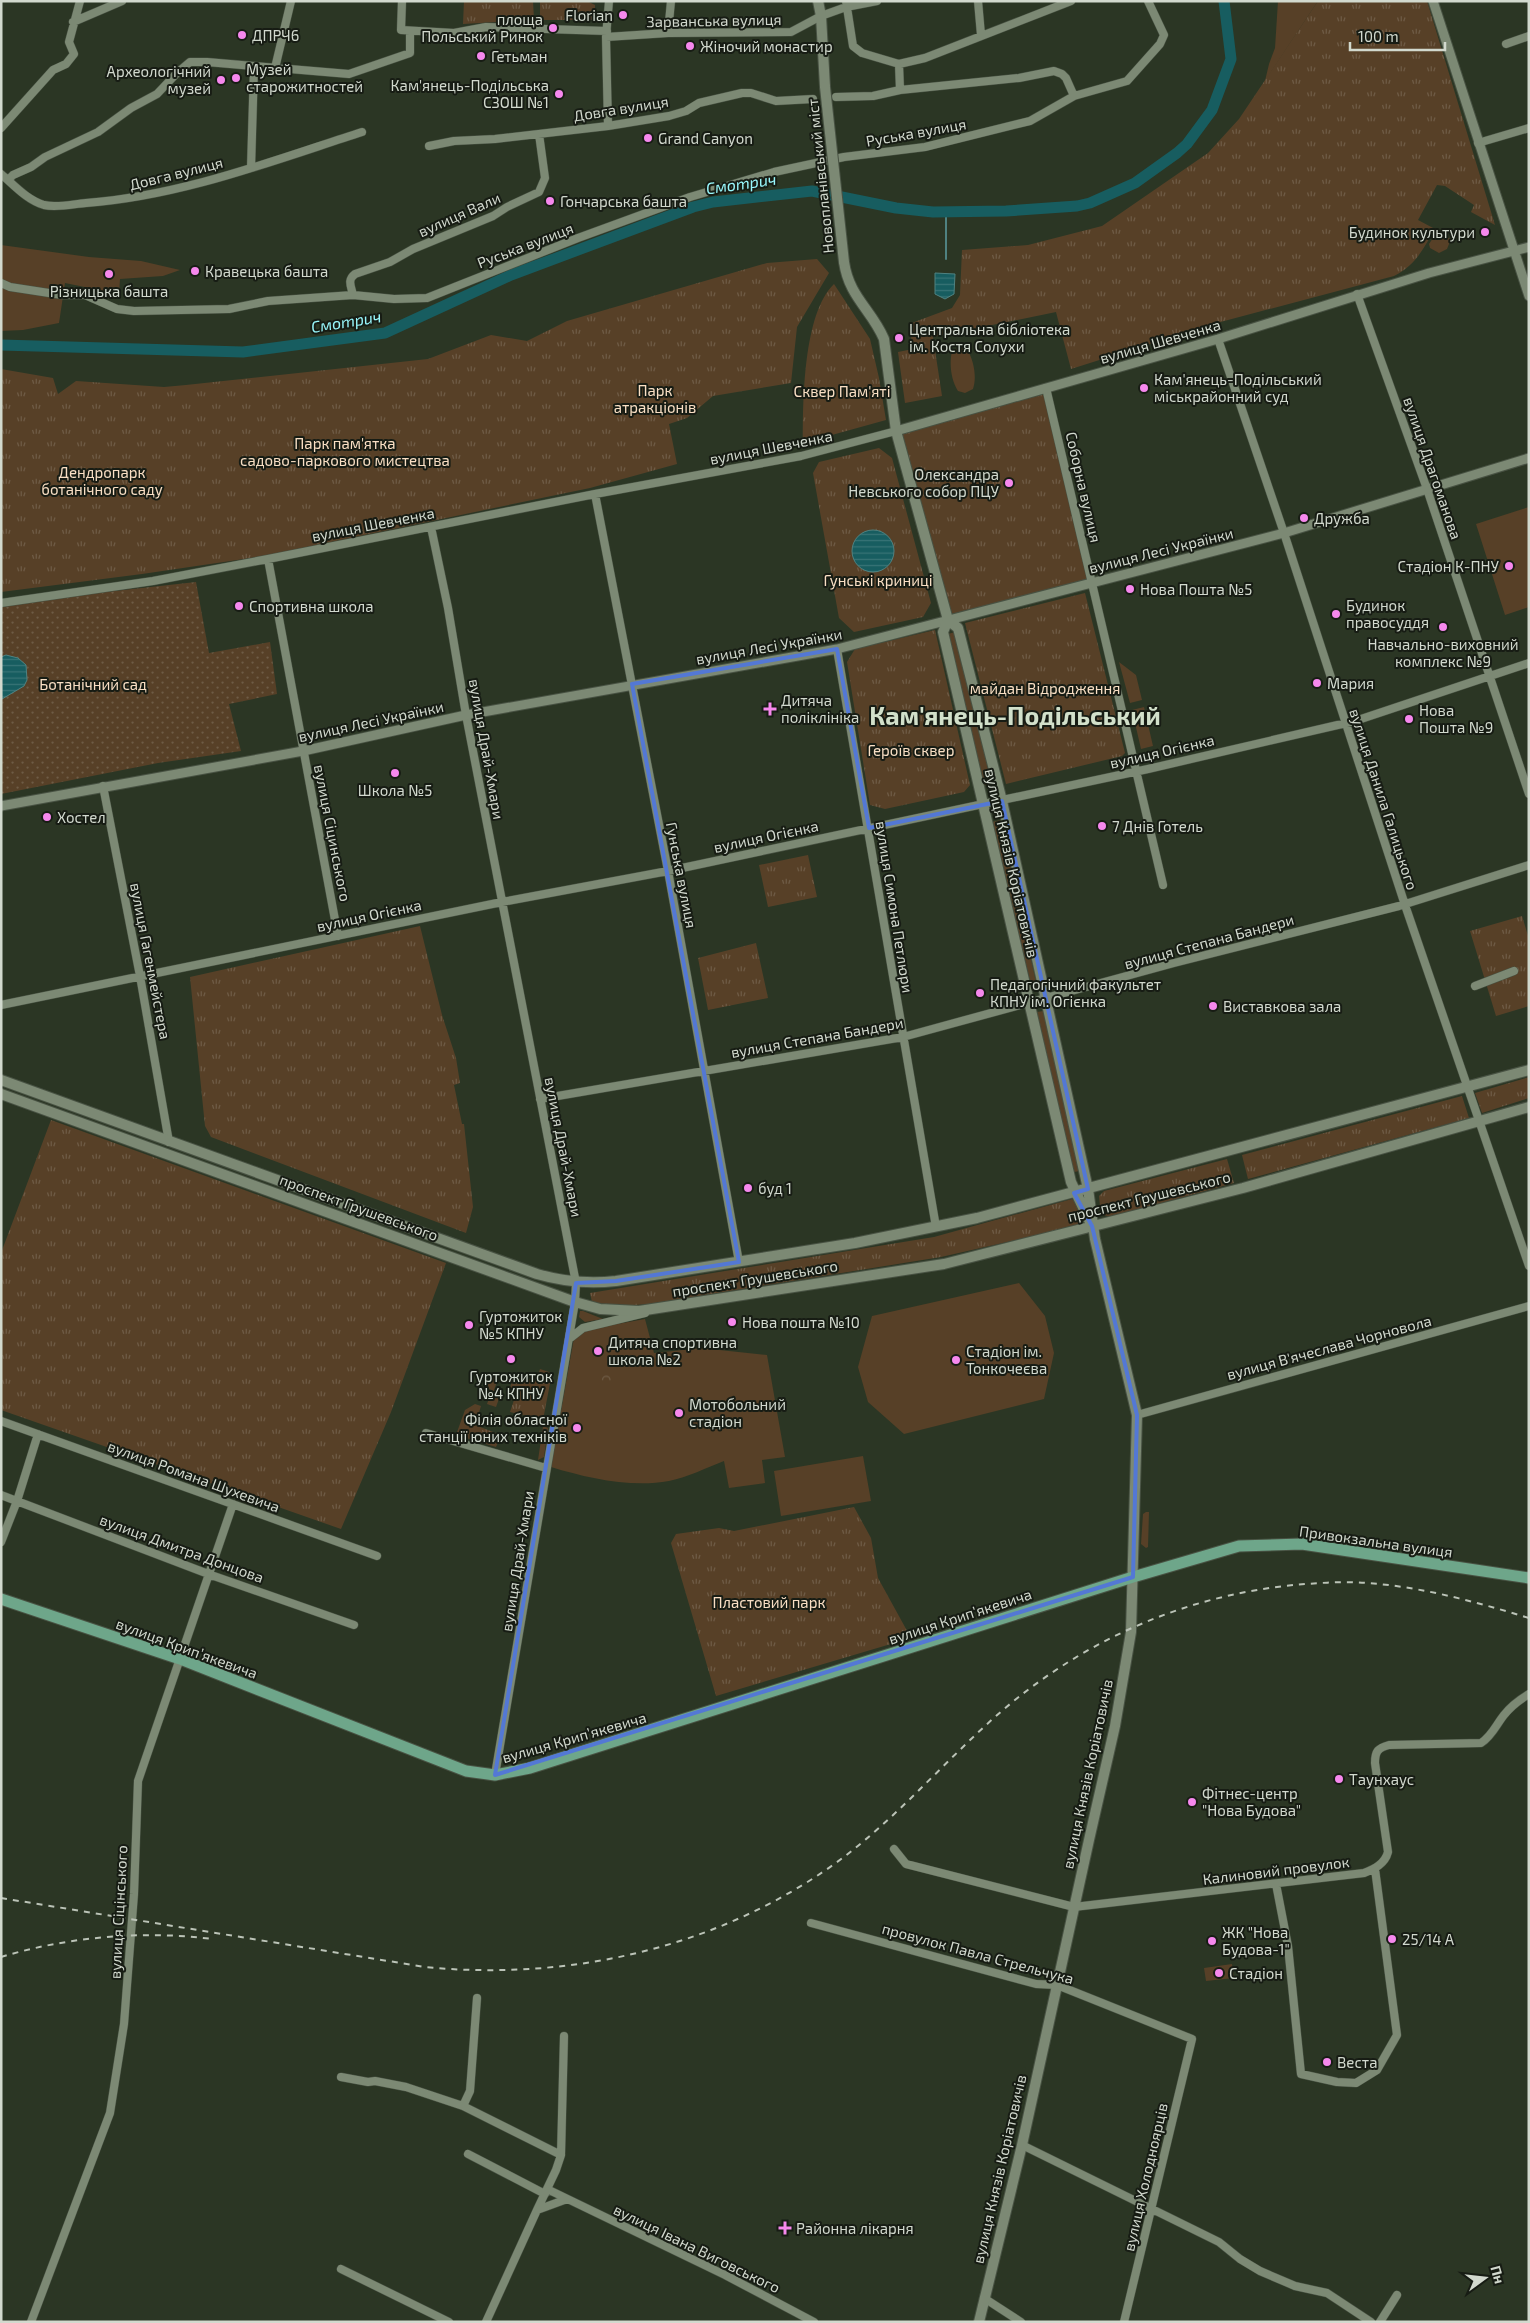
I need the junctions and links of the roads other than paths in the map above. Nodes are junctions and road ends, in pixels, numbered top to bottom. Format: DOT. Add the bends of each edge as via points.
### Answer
graph roads {
  1 [pos="80,1"];
  2 [pos="122,1"];
  3 [pos="291,1"];
  4 [pos="402,1"];
  5 [pos="609,1"];
  6 [pos="671,1"];
  7 [pos="818,1"];
  8 [pos="877,1"];
  9 [pos="978,1"];
  10 [pos="1071,1"];
  11 [pos="1148,1"];
  12 [pos="1433,1"];
  13 [pos="846,4"];
  14 [pos="821,16"];
  15 [pos="73,22"];
  16 [pos="410,31"];
  17 [pos="668,33"];
  18 [pos="606,34"];
  19 [pos="981,35"];
  20 [pos="1529,36"];
  21 [pos="1506,44"];
  22 [pos="899,64"];
  23 [pos="254,66"];
  24 [pos="275,68"];
  25 [pos="900,90"];
  26 [pos="1074,96"];
  27 [pos="836,97"];
  28 [pos="813,99"];
  29 [pos="608,126"];
  30 [pos="1,128"];
  31 [pos="1529,128"];
  32 [pos="362,132"];
  33 [pos="539,134"];
  34 [pos="1478,144"];
  35 [pos="429,146"];
  36 [pos="251,168"];
  37 [pos="1,174"];
  38 [pos="8,180"];
  39 [pos="1529,246"];
  40 [pos="1513,252"];
  41 [pos="844,262"];
  42 [pos="1,283"];
  43 [pos="1357,294"];
  44 [pos="353,295"];
  45 [pos="1529,296"];
  46 [pos="1218,339"];
  47 [pos="1046,388"];
  48 [pos="896,431"];
  49 [pos="1529,458"];
  50 [pos="1427,489"];
  51 [pos="595,494"];
  52 [pos="431,527"];
  53 [pos="1284,533"];
  54 [pos="268,559"];
  55 [pos="1092,582"];
  56 [pos="1,603"];
  57 [pos="948,620"];
  58 [pos="838,649"];
  59 [pos="1529,663"];
  60 [pos="1489,677"];
  61 [pos="632,684"];
  62 [pos="466,715"];
  63 [pos="1345,723"];
  64 [pos="303,750"];
  65 [pos="1136,771"];
  66 [pos="103,786"];
  67 [pos="1529,794"];
  68 [pos="1002,800"];
  69 [pos="982,805"];
  70 [pos="1,806"];
  71 [pos="869,828"];
  72 [pos="1529,865"];
  73 [pos="668,871"];
  74 [pos="1163,885"];
  75 [pos="502,902"];
  76 [pos="1405,905"];
  77 [pos="338,936"];
  78 [pos="1514,970"];
  79 [pos="140,976"];
  80 [pos="1475,986"];
  81 [pos="1045,998"];
  82 [pos="1030,1002"];
  83 [pos="1,1005"];
  84 [pos="902,1037"];
  85 [pos="704,1070"];
  86 [pos="1529,1070"];
  87 [pos="1,1080"];
  88 [pos="1467,1088"];
  89 [pos="1,1094"];
  90 [pos="540,1099"];
  91 [pos="1529,1107"];
  92 [pos="1478,1122"];
  93 [pos="169,1142"];
  94 [pos="1088,1189"];
  95 [pos="1074,1192"];
  96 [pos="1092,1226"];
  97 [pos="936,1228"];
  98 [pos="739,1262"];
  99 [pos="1529,1266"];
  100 [pos="576,1283"];
  101 [pos="575,1302"];
  102 [pos="670,1306"];
  103 [pos="1529,1306"];
  104 [pos="568,1340"];
  105 [pos="1137,1415"];
  106 [pos="1,1421"];
  107 [pos="426,1433"];
  108 [pos="38,1434"];
  109 [pos="546,1468"];
  110 [pos="1,1496"];
  111 [pos="18,1501"];
  112 [pos="233,1504"];
  113 [pos="1,1542"];
  114 [pos="378,1556"];
  115 [pos="211,1575"];
  116 [pos="1133,1577"];
  117 [pos="1529,1578"];
  118 [pos="1,1599"];
  119 [pos="354,1625"];
  120 [pos="180,1659"];
  121 [pos="1529,1694"];
  122 [pos="495,1774"];
  123 [pos="894,1849"];
  124 [pos="1375,1868"];
  125 [pos="1276,1884"];
  126 [pos="1074,1907"];
  127 [pos="811,1923"];
  128 [pos="1057,1985"];
  129 [pos="477,1998"];
  130 [pos="564,2036"];
  131 [pos="1192,2039"];
  132 [pos="341,2077"];
  133 [pos="463,2106"];
  134 [pos="1022,2145"];
  135 [pos="468,2154"];
  136 [pos="561,2155"];
  137 [pos="546,2192"];
  138 [pos="567,2199"];
  139 [pos="537,2210"];
  140 [pos="1151,2210"];
  141 [pos="341,2269"];
  142 [pos="1396,2295"];
  143 [pos="984,2298"];
  144 [pos="31,2322"];
  145 [pos="449,2322"];
  146 [pos="486,2322"];
  147 [pos="814,2322"];
  148 [pos="979,2322"];
  149 [pos="1021,2322"];
  150 [pos="1124,2322"];
  151 [pos="1370,2322"];
  152 [pos="1380,2322"];
  1 -- 15 [label="street"];
  2 -- 15 [label="street"];
  3 -- 24 [label="street"];
  4 -- 16 [label="street" via="401,30"];
  5 -- 18 [label="street"];
  6 -- 17 [label="street"];
  7 -- 14 [label="main road, Новопланівський міст"];
  8 -- 13 [label="street, Зарванська вулиця"];
  9 -- 19 [label="street"];
  10 -- 19 [label="street"];
  11 -- 26 [label="street, Руська вулиця" via="1164,35 1160,44 1126,81"];
  12 -- 34 [label="street"];
  13 -- 14 [label="street, Зарванська вулиця"];
  13 -- 22 [label="street" via="856,50"];
  14 -- 17 [label="street, Зарванська вулиця" via="791,32"];
  14 -- 41 [label="main road, Новопланівський міст, bridge" via="825,87"];
  15 -- 30 [label="street" via="69,42 74,54 72,58 53,70"];
  16 -- 18 [label="street" via="454,33 486,27"];
  16 -- 24 [label="street" via="410,53 349,74"];
  17 -- 18 [label="street, Зарванська вулиця"];
  18 -- 29 [label="street"];
  19 -- 22 [label="street" via="925,58"];
  20 -- 21 [label="street"];
  22 -- 25 [label="street"];
  23 -- 24 [label="street"];
  23 -- 36 [label="street"];
  23 -- 38 [label="street" via="190,62 158,94 130,108 98,132 45,157"];
  25 -- 26 [label="street" via="1019,78 1054,70 1066,78"];
  25 -- 27 [label="street" via="873,96"];
  26 -- 44 [label="street, Руська вулиця" via="1042,116 1013,127 925,147 801,165 690,198 427,298"];
  28 -- 29 [label="street, Довга вулиця" via="784,101 751,93 736,94 694,105 676,114"];
  29 -- 33 [label="street, Довга вулиця"];
  31 -- 34 [label="street"];
  32 -- 36 [label="street, Довга вулиця"];
  33 -- 35 [label="street, Довга вулиця" via="460,140"];
  33 -- 44 [label="street, вулиця Вали" via="545,178 539,192 390,262 355,274 350,282"];
  34 -- 40 [label="street"];
  36 -- 38 [label="street, Довга вулиця" via="160,194 51,206 37,202"];
  37 -- 38 [label="street, Довга вулиця"];
  39 -- 40 [label="street, вулиця Шевченка"];
  40 -- 43 [label="street, вулиця Шевченка"];
  40 -- 45 [label="street"];
  41 -- 48 [label="main road, вулиця Князів Коріатовичів" via="848,284 884,339"];
  42 -- 44 [label="street, Руська вулиця" via="62,295 85,295 117,309 134,312 229,309 268,301"];
  43 -- 46 [label="street, вулиця Шевченка"];
  43 -- 50 [label="street, вулиця Драгоманова"];
  46 -- 47 [label="street, вулиця Шевченка"];
  46 -- 53 [label="street, вулиця Данила Галицького"];
  47 -- 48 [label="street, вулиця Шевченка"];
  47 -- 55 [label="street, Соборна вулиця"];
  48 -- 51 [label="street, вулиця Шевченка" via="801,456"];
  48 -- 57 [label="main road, вулиця Князів Коріатовичів"];
  49 -- 50 [label="street, вулиця Лесі Українки"];
  50 -- 53 [label="street, вулиця Лесі Українки"];
  50 -- 60 [label="street, вулиця Драгоманова"];
  51 -- 52 [label="street, вулиця Шевченка"];
  51 -- 61 [label="street, Гунська вулиця"];
  52 -- 54 [label="street, вулиця Шевченка"];
  52 -- 62 [label="street, вулиця Драй-Хмари"];
  53 -- 55 [label="street, вулиця Лесі Українки"];
  53 -- 63 [label="street, вулиця Данила Галицького"];
  54 -- 56 [label="street, вулиця Шевченка" via="153,581"];
  54 -- 64 [label="street, вулиця Сіцинського"];
  55 -- 57 [label="street, вулиця Лесі Українки"];
  55 -- 65 [label="street, Соборна вулиця"];
  57 -- 58 [label="street, вулиця Лесі Українки"];
  57 -- 68 [label="main road, вулиця Князів Коріатовичів" via="958,628"];
  57 -- 69 [label="main road, вулиця Князів Коріатовичів" via="943,632"];
  58 -- 61 [label="street, вулиця Лесі Українки"];
  58 -- 71 [label="street, вулиця Симона Петлюри"];
  59 -- 60 [label="street, вулиця Огієнка"];
  60 -- 63 [label="street, вулиця Огієнка"];
  60 -- 67 [label="street, вулиця Драгоманова"];
  61 -- 62 [label="street, вулиця Лесі Українки"];
  61 -- 73 [label="street, Гунська вулиця"];
  62 -- 64 [label="street, вулиця Лесі Українки"];
  62 -- 75 [label="street, вулиця Драй-Хмари"];
  63 -- 65 [label="street, вулиця Огієнка"];
  63 -- 76 [label="street, вулиця Данила Галицького"];
  64 -- 66 [label="street, вулиця Лесі Українки"];
  64 -- 77 [label="street, вулиця Сіцинського"];
  65 -- 68 [label="street, вулиця Огієнка"];
  65 -- 74 [label="street, Соборна вулиця"];
  66 -- 70 [label="street, вулиця Лесі Українки"];
  66 -- 79 [label="street, вулиця Гагенмейстера"];
  68 -- 69 [label="street, вулиця Огієнка"];
  68 -- 81 [label="main road, вулиця Князів Коріатовичів"];
  69 -- 71 [label="street, вулиця Огієнка"];
  69 -- 82 [label="main road, вулиця Князів Коріатовичів"];
  71 -- 73 [label="street, вулиця Огієнка"];
  71 -- 84 [label="street, вулиця Симона Петлюри"];
  72 -- 76 [label="street, вулиця Степана Бандери"];
  73 -- 75 [label="street, вулиця Огієнка"];
  73 -- 85 [label="street, Гунська вулиця"];
  75 -- 77 [label="street, вулиця Огієнка"];
  75 -- 90 [label="street, вулиця Драй-Хмари"];
  76 -- 81 [label="street, вулиця Степана Бандери"];
  76 -- 88 [label="street, вулиця Данила Галицького"];
  77 -- 79 [label="street, вулиця Огієнка"];
  78 -- 80 [label="street"];
  79 -- 83 [label="street, вулиця Огієнка"];
  79 -- 93 [label="street, вулиця Гагенмейстера"];
  81 -- 82 [label="street, вулиця Степана Бандери"];
  81 -- 94 [label="main road, вулиця Князів Коріатовичів"];
  82 -- 84 [label="street, вулиця Степана Бандери"];
  82 -- 95 [label="main road, вулиця Князів Коріатовичів"];
  84 -- 85 [label="street, вулиця Степана Бандери"];
  84 -- 97 [label="street, вулиця Симона Петлюри"];
  85 -- 90 [label="street, вулиця Степана Бандери"];
  85 -- 98 [label="street, Гунська вулиця"];
  86 -- 88 [label="main road, проспект Грушевського"];
  87 -- 93 [label="main road, проспект Грушевського"];
  88 -- 92 [label="street, вулиця Данила Галицького"];
  88 -- 94 [label="main road, проспект Грушевського"];
  89 -- 101 [label="main road, проспект Грушевського"];
  90 -- 100 [label="street, вулиця Драй-Хмари"];
  91 -- 92 [label="main road, проспект Грушевського"];
  92 -- 96 [label="main road, проспект Грушевського" via="1243,1188"];
  92 -- 99 [label="street, вулиця Данила Галицького"];
  93 -- 100 [label="main road, проспект Грушевського" via="537,1274"];
  94 -- 95 [label="main road, проспект Грушевського"];
  94 -- 96 [label="main road, вулиця Князів Коріатовичів"];
  95 -- 96 [label="main road, вулиця Князів Коріатовичів"];
  95 -- 97 [label="main road, проспект Грушевського"];
  96 -- 102 [label="main road, проспект Грушевського" via="944,1264"];
  96 -- 105 [label="main road, вулиця Князів Коріатовичів"];
  97 -- 98 [label="main road, проспект Грушевського"];
  98 -- 100 [label="main road, проспект Грушевського" via="616,1281"];
  100 -- 101 [label="street, вулиця Драй-Хмари"];
  101 -- 102 [label="main road, проспект Грушевського" via="617,1312"];
  101 -- 104 [label="street, вулиця Драй-Хмари"];
  102 -- 104 [label="street" via="583,1328"];
  103 -- 105 [label="street, вулиця В'ячеслава Чорновола"];
  104 -- 109 [label="street, вулиця Драй-Хмари"];
  105 -- 116 [label="main road, вулиця Князів Коріатовичів"];
  106 -- 108 [label="street, вулиця Романа Шухевича"];
  107 -- 109 [label="street"];
  108 -- 111 [label="street"];
  108 -- 112 [label="street, вулиця Романа Шухевича"];
  109 -- 122 [label="street, вулиця Драй-Хмари"];
  110 -- 111 [label="street, вулиця Дмитра Донцова"];
  111 -- 113 [label="street"];
  111 -- 115 [label="street, вулиця Дмитра Донцова"];
  112 -- 114 [label="street, вулиця Романа Шухевича"];
  112 -- 115 [label="street, вулиця Сіцінського"];
  115 -- 119 [label="street, вулиця Дмитра Донцова"];
  115 -- 120 [label="street, вулиця Сіцінського"];
  116 -- 117 [label="main road, Привокзальна вулиця" via="1239,1546 1302,1544"];
  116 -- 122 [label="main road, вулиця Крипʼякевича" via="530,1768"];
  116 -- 126 [label="main road, вулиця Князів Коріатовичів" via="1131,1632"];
  118 -- 120 [label="main road, вулиця Крипʼякевича"];
  120 -- 122 [label="main road, вулиця Крипʼякевича" via="466,1770"];
  120 -- 144 [label="street, вулиця Сіцінського" via="138,1781 125,2016 110,2113"];
  121 -- 124 [label="street" via="1516,1701 1489,1738 1481,1743 1389,1745 1380,1748 1375,1754 1375,1763 1388,1852 1387,1858"];
  123 -- 126 [label="street, Калиновий провулок" via="906,1864"];
  124 -- 125 [label="street, Калиновий провулок" via="1364,1873"];
  124 -- 125 [label="street" via="1397,2035 1377,2070 1356,2082 1337,2082 1301,2074 1288,1946"];
  125 -- 126 [label="street, Калиновий провулок"];
  126 -- 128 [label="main road, вулиця Князів Коріатовичів"];
  127 -- 128 [label="street, провулок Павла Стрельчука" via="1036,1984"];
  128 -- 131 [label="street, провулок Павла Стрельчука"];
  128 -- 134 [label="main road, вулиця Князів Коріатовичів"];
  129 -- 133 [label="street" via="470,2091"];
  130 -- 136 [label="street"];
  131 -- 140 [label="street, вулиця Холодноярців"];
  132 -- 133 [label="street" via="406,2087"];
  133 -- 136 [label="street"];
  134 -- 140 [label="street"];
  134 -- 143 [label="main road, вулиця Князів Коріатовичів"];
  135 -- 137 [label="street, вулиця Івана Виговського"];
  136 -- 137 [label="street"];
  137 -- 138 [label="street, вулиця Івана Виговського"];
  137 -- 139 [label="street"];
  138 -- 139 [label="street"];
  138 -- 147 [label="street, вулиця Івана Виговського"];
  139 -- 146 [label="street"];
  140 -- 150 [label="street, вулиця Холодноярців"];
  140 -- 151 [label="street" via="1219,2242 1240,2259 1274,2277 1327,2294"];
  141 -- 145 [label="street"];
  142 -- 152 [label="street"];
  143 -- 148 [label="main road, вулиця Князів Коріатовичів"];
  143 -- 149 [label="street"];
}
